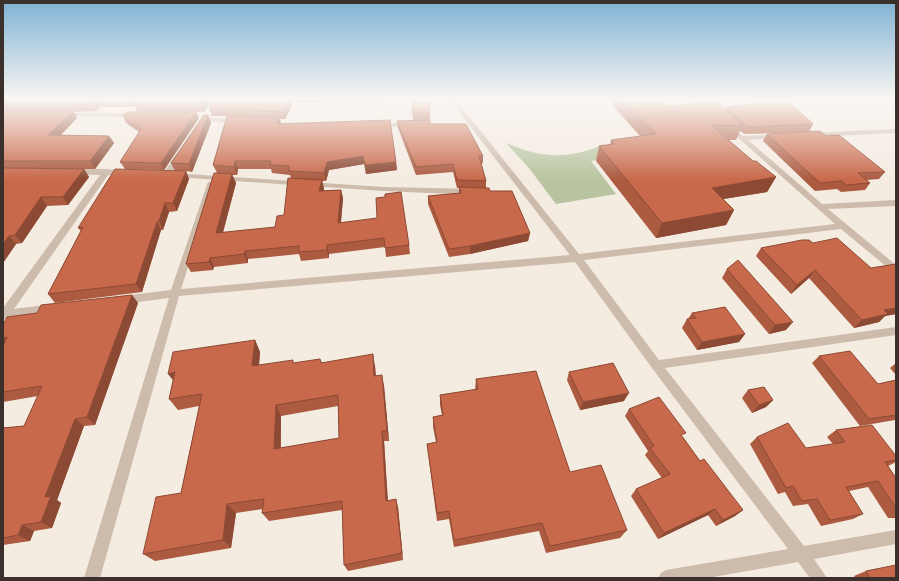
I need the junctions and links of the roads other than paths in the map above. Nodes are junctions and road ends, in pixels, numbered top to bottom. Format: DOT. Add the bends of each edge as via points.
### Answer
graph roads {
  1 [pos="469,126"];
  2 [pos="728,126"];
  3 [pos="896,131"];
  4 [pos="803,135"];
  5 [pos="787,136"];
  6 [pos="741,138"];
  7 [pos="183,150"];
  8 [pos="66,172"];
  9 [pos="106,172"];
  10 [pos="136,173"];
  11 [pos="212,178"];
  12 [pos="479,192"];
  13 [pos="896,203"];
  14 [pos="820,207"];
  15 [pos="842,226"];
  16 [pos="577,258"];
  17 [pos="896,270"];
  18 [pos="175,294"];
  19 [pos="113,301"];
  20 [pos="58,308"];
  21 [pos="3,315"];
  22 [pos="896,331"];
  23 [pos="656,365"];
  24 [pos="896,537"];
  25 [pos="802,555"];
  26 [pos="92,578"];
  27 [pos="666,578"];
  28 [pos="819,578"];
  1 -- 16 [label="street"];
  2 -- 6 [label="street"];
  3 -- 4 [label="street"];
  5 -- 6 [label="street"];
  6 -- 14 [label="street"];
  7 -- 11 [label="street" via="163,174"];
  8 -- 9 [label="street"];
  9 -- 10 [label="street"];
  9 -- 21 [label="street"];
  11 -- 12 [label="street"];
  11 -- 18 [label="street"];
  13 -- 14 [label="street"];
  14 -- 15 [label="street"];
  15 -- 16 [label="street"];
  15 -- 17 [label="street"];
  16 -- 18 [label="street"];
  16 -- 23 [label="street"];
  18 -- 19 [label="street"];
  18 -- 26 [label="street"];
  20 -- 21 [label="street"];
  22 -- 23 [label="street"];
  23 -- 25 [label="street"];
  24 -- 25 [label="street"];
  25 -- 27 [label="street"];
  25 -- 28 [label="street"];
}
